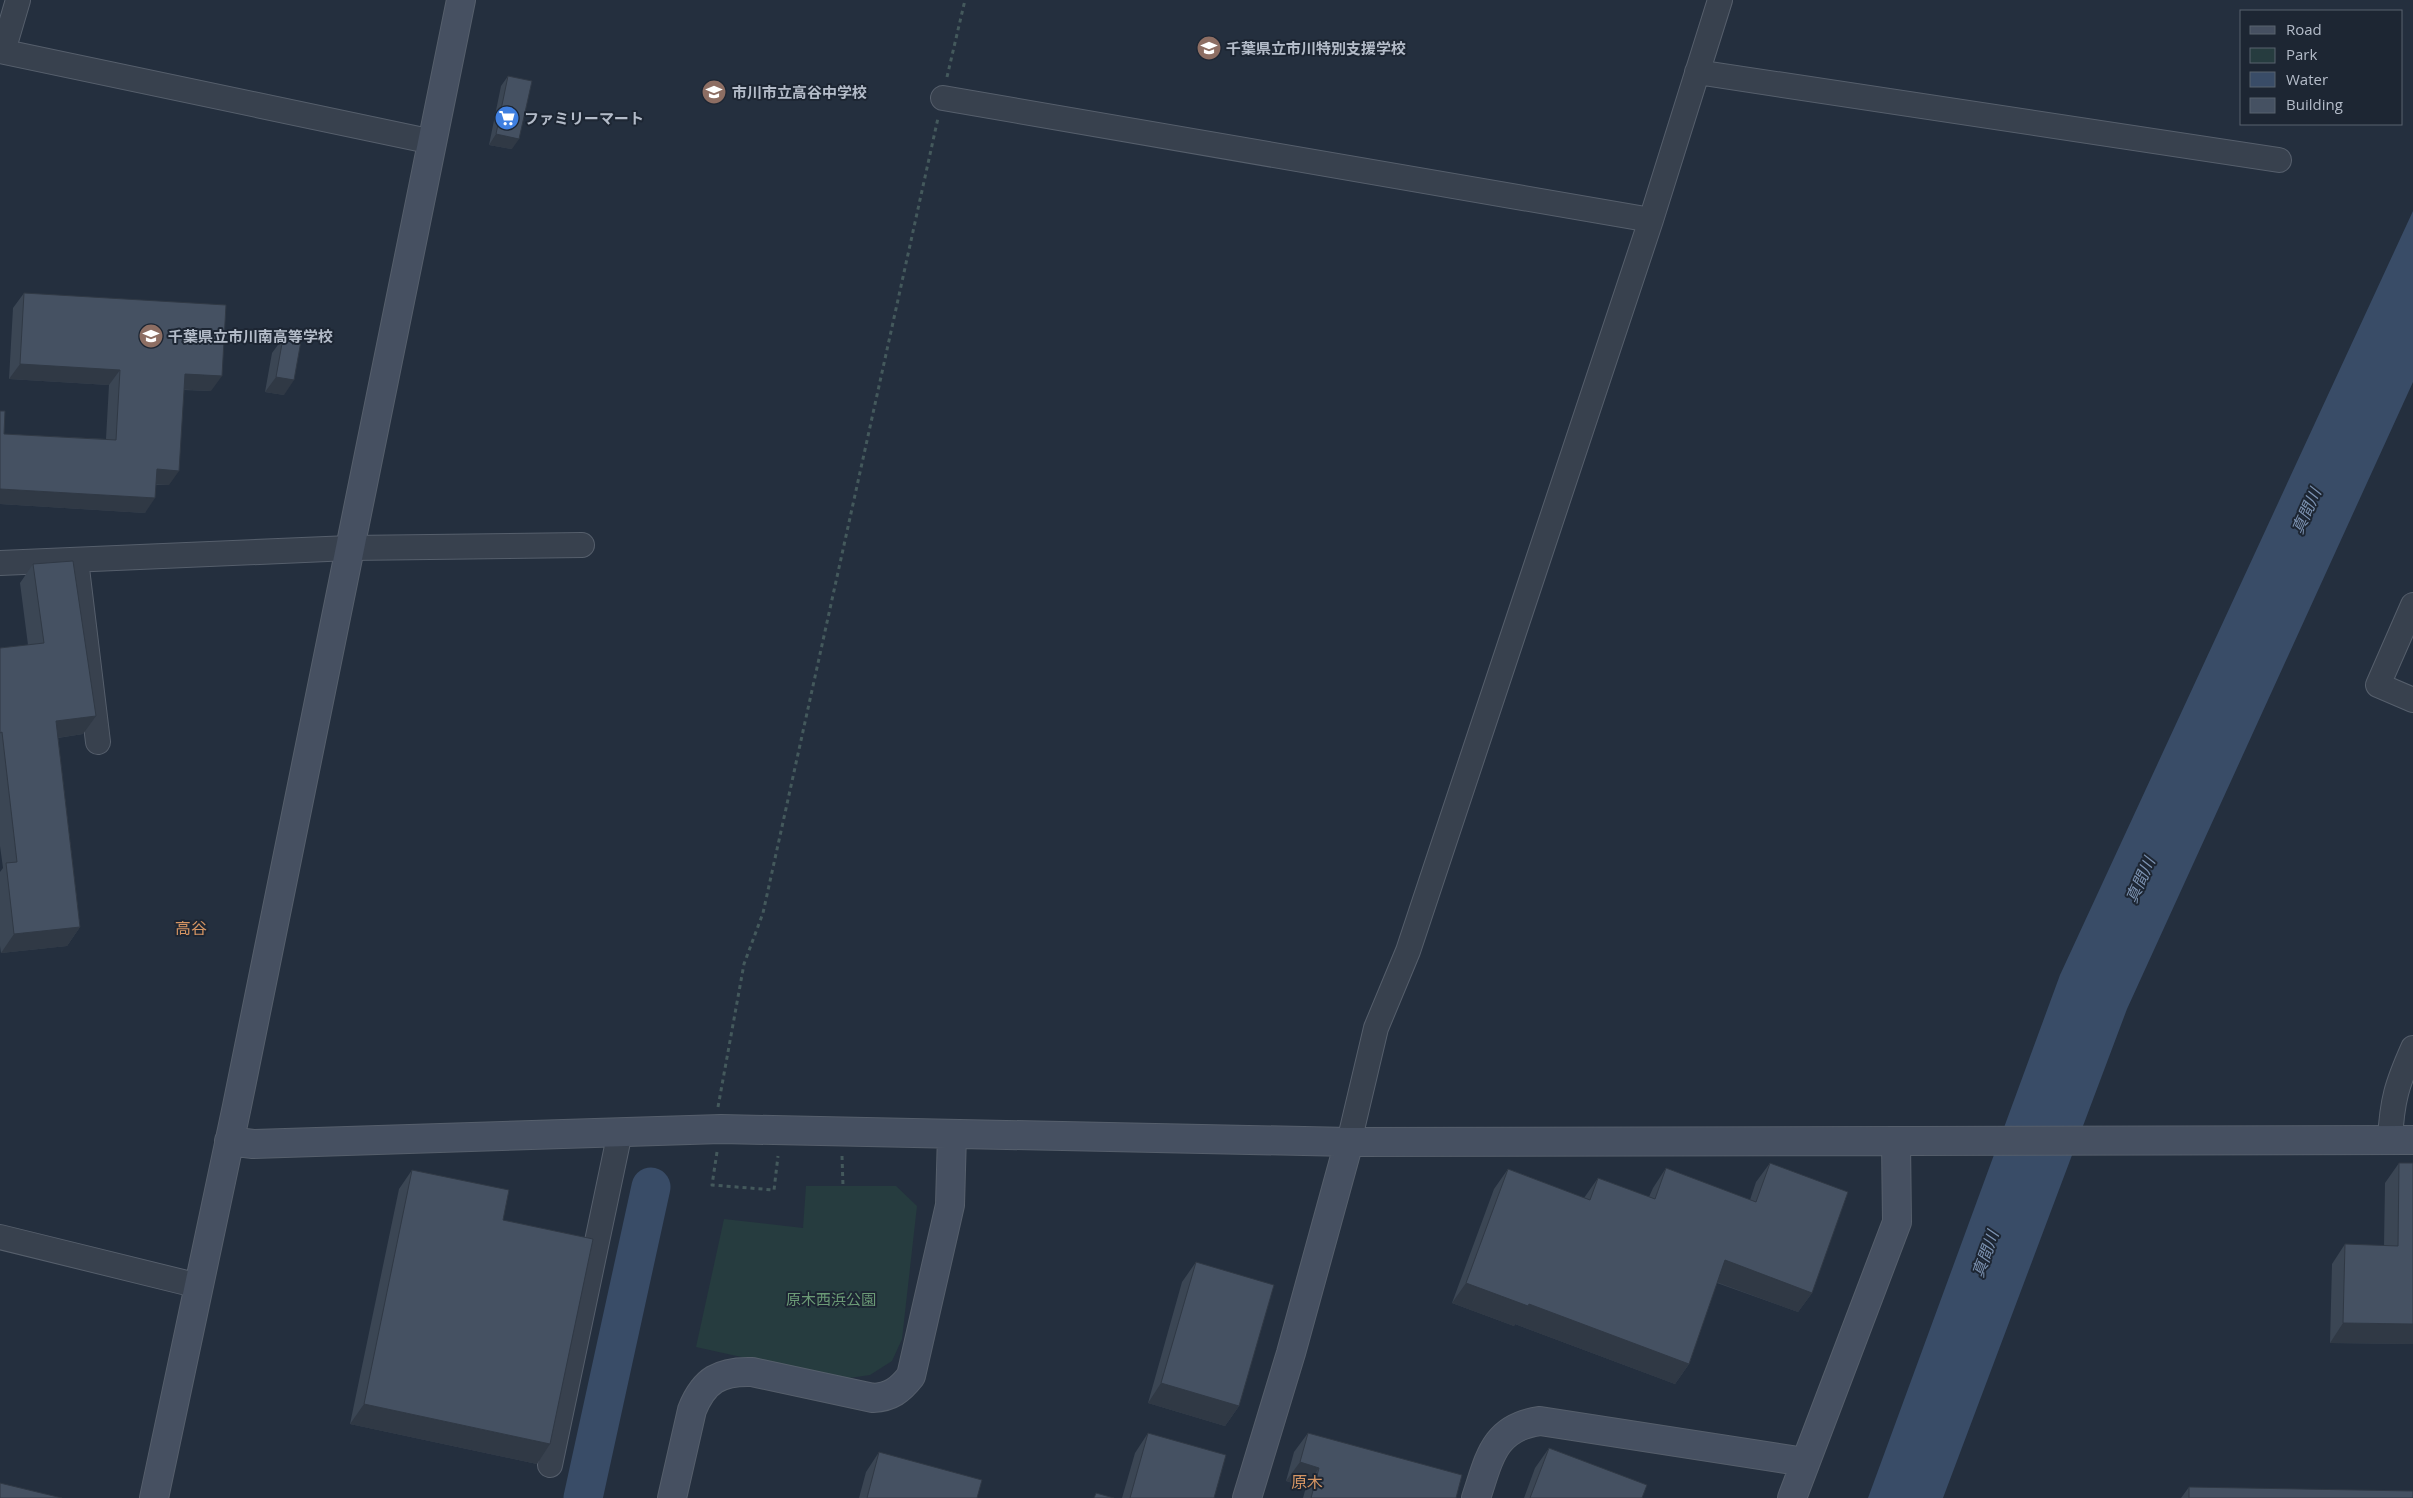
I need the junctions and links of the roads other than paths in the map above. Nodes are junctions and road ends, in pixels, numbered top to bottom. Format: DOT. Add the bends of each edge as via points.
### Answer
graph roads {
  1 [pos="18,0"];
  2 [pos="461,0"];
  3 [pos="1720,0"];
  4 [pos="1,51"];
  5 [pos="1697,72"];
  6 [pos="943,98"];
  7 [pos="433,142"];
  8 [pos="2279,160"];
  9 [pos="1651,220"];
  10 [pos="582,545"];
  11 [pos="350,548"];
  12 [pos="76,560"];
  13 [pos="0,562"];
  14 [pos="2413,605"];
  15 [pos="2413,700"];
  16 [pos="98,742"];
  17 [pos="2413,1048"];
  18 [pos="620,1132"];
  19 [pos="952,1134"];
  20 [pos="2402,1140"];
  21 [pos="229,1141"];
  22 [pos="1349,1142"];
  23 [pos="1896,1142"];
  24 [pos="0,1237"];
  25 [pos="198,1286"];
  26 [pos="1805,1462"];
  27 [pos="550,1465"];
  28 [pos="154,1498"];
  29 [pos="672,1498"];
  30 [pos="1247,1498"];
  31 [pos="1476,1498"];
  32 [pos="1792,1498"];
  1 -- 4 [label="street"];
  2 -- 7 [label="street"];
  3 -- 5 [label="street"];
  4 -- 7 [label="street"];
  5 -- 8 [label="street"];
  5 -- 9 [label="street"];
  6 -- 9 [label="street"];
  7 -- 11 [label="street"];
  9 -- 22 [label="street" via="1408,951 1376,1028"];
  10 -- 11 [label="street"];
  11 -- 12 [label="street"];
  11 -- 21 [label="street"];
  12 -- 13 [label="street"];
  12 -- 16 [label="street"];
  14 -- 15 [label="street" via="2378,685"];
  17 -- 20 [label="street" via="2391,1109"];
  18 -- 19 [label="street" via="717,1129"];
  18 -- 21 [label="street" via="253,1144"];
  18 -- 27 [label="street"];
  19 -- 22 [label="street"];
  19 -- 29 [label="street" via="950,1205 911,1376 900,1390 887,1397 873,1398 752,1372 719,1375 707,1384 694,1404"];
  20 -- 23 [label="street"];
  21 -- 25 [label="street"];
  22 -- 23 [label="street"];
  22 -- 30 [label="street"];
  23 -- 26 [label="street" via="1897,1222"];
  24 -- 25 [label="street"];
  25 -- 28 [label="street"];
  26 -- 31 [label="street" via="1540,1421 1526,1422 1514,1427 1492,1451"];
  26 -- 32 [label="street"];
}
